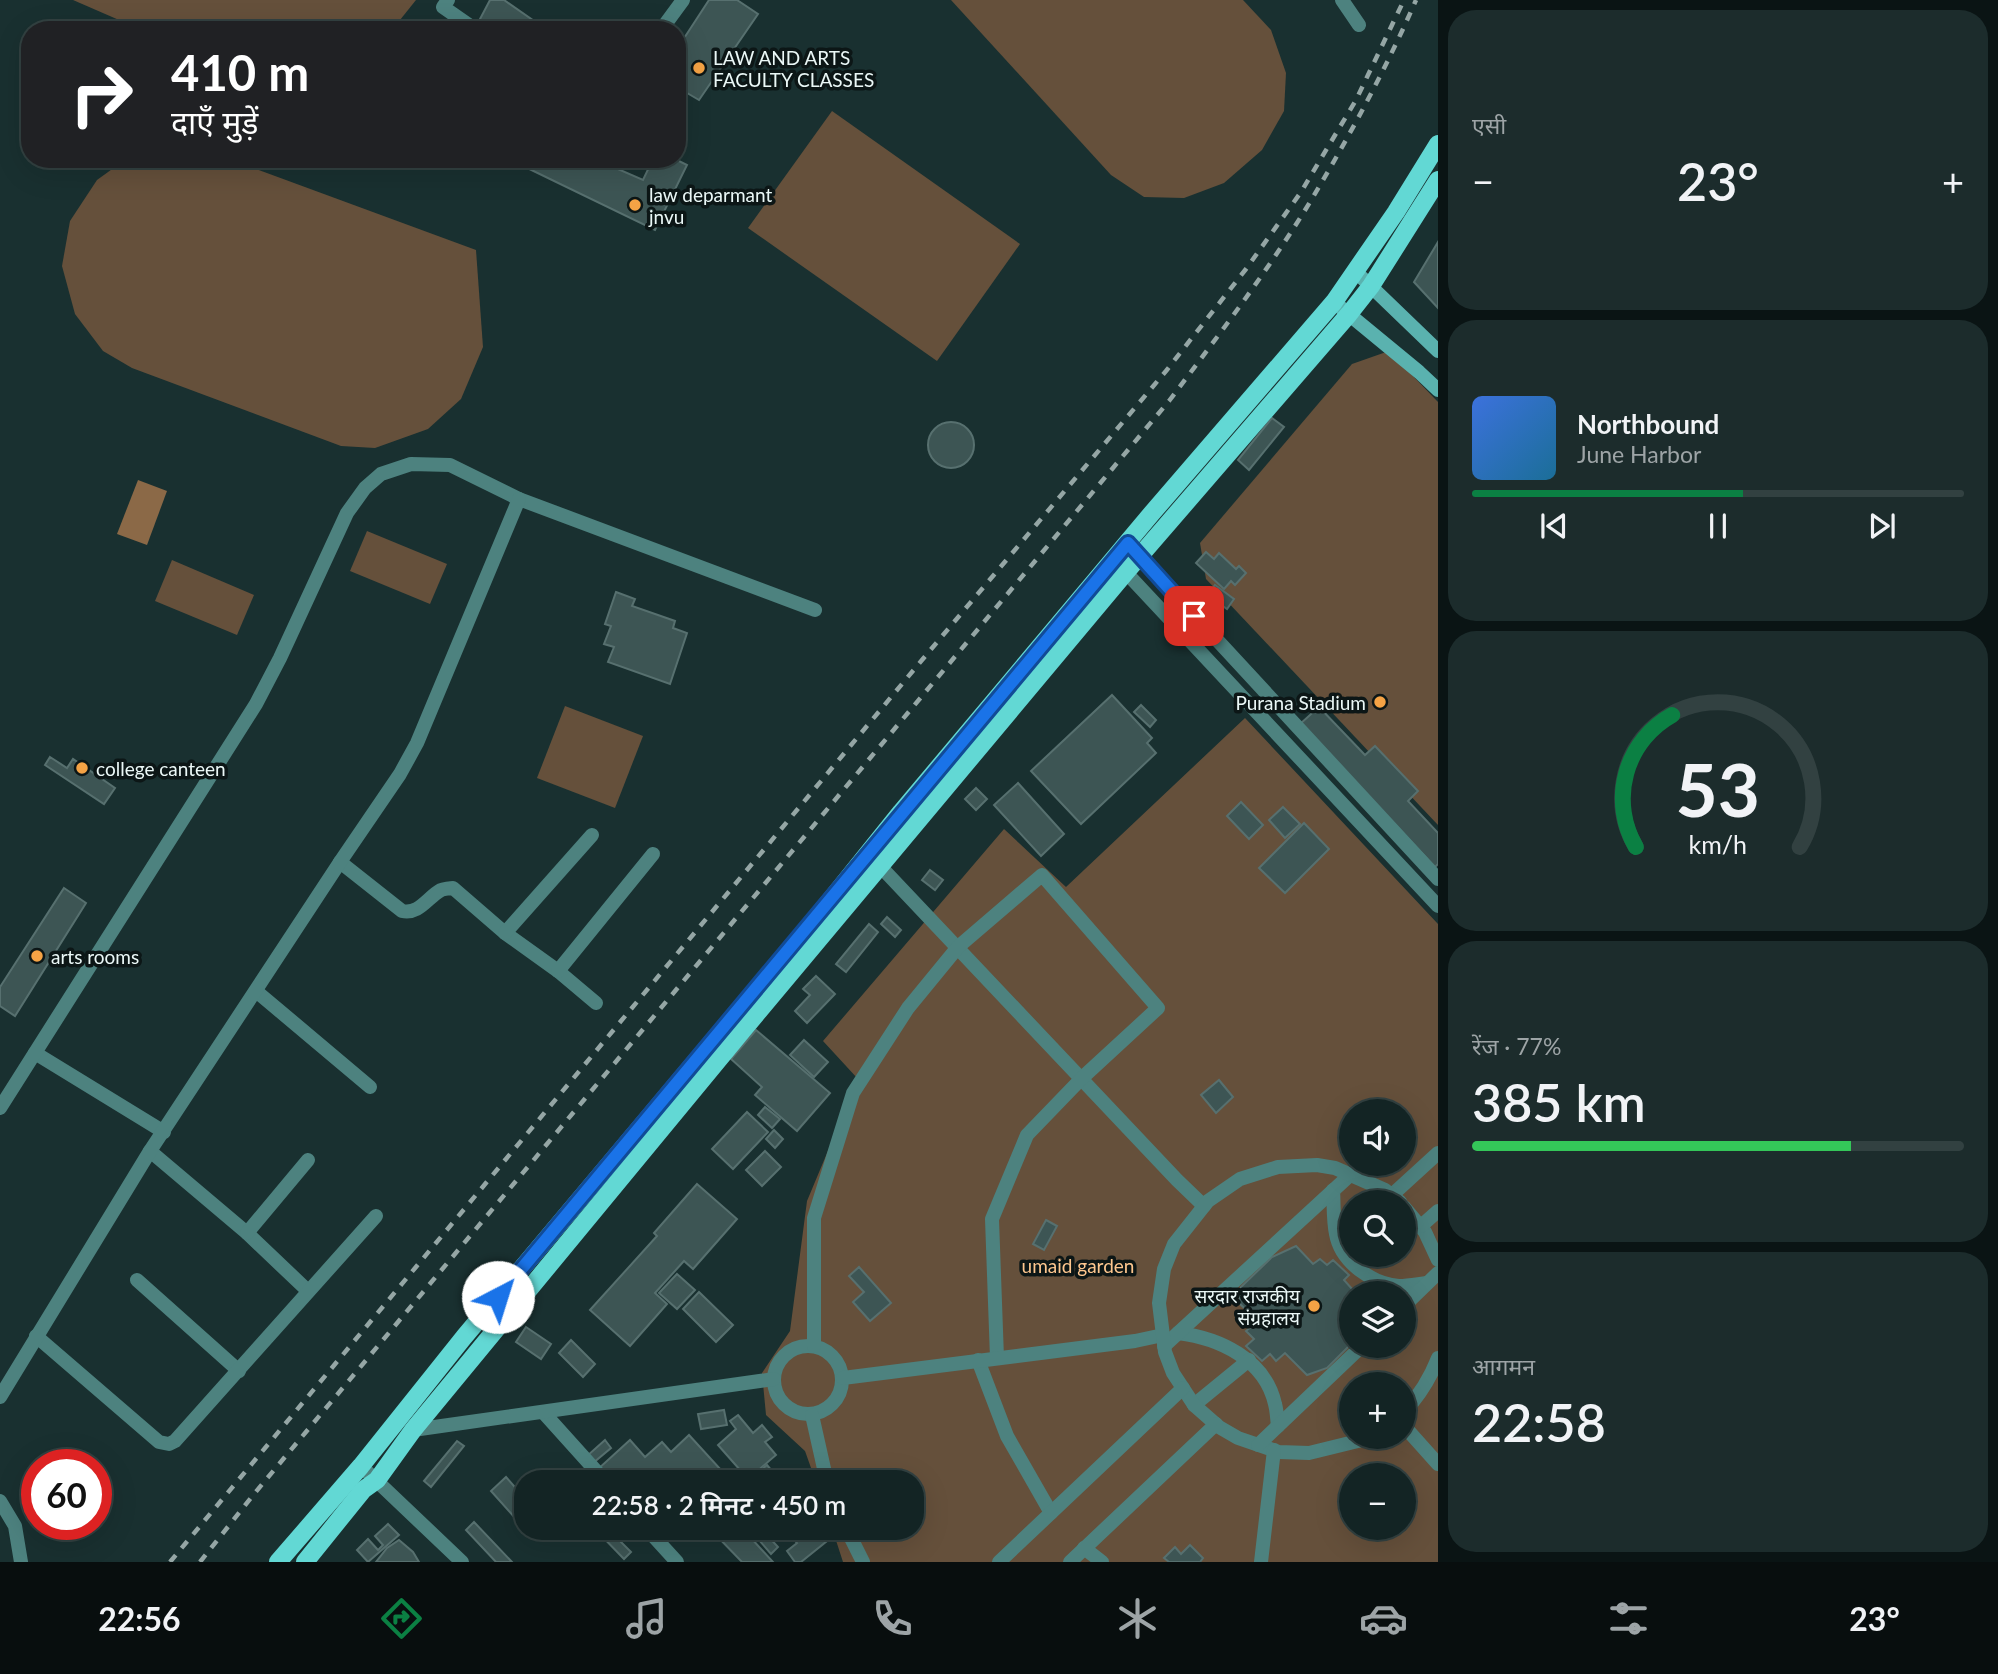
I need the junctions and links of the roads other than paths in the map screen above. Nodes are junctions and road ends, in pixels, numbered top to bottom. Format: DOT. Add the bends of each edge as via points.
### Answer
graph roads {
  1 [pos="448,0"];
  2 [pos="683,0"];
  3 [pos="1342,0"];
  4 [pos="463,21"];
  5 [pos="668,21"];
  6 [pos="1359,25"];
  7 [pos="1438,144"];
  8 [pos="1438,180"];
  9 [pos="1356,272"];
  10 [pos="1371,286"];
  11 [pos="1334,302"];
  12 [pos="1349,314"];
  13 [pos="1438,351"];
  14 [pos="1438,390"];
  15 [pos="519,499"];
  16 [pos="1128,543"];
  17 [pos="1139,557"];
  18 [pos="1120,566"];
  19 [pos="815,610"];
  20 [pos="592,835"];
  21 [pos="653,854"];
  22 [pos="340,862"];
  23 [pos="881,867"];
  24 [pos="1438,878"];
  25 [pos="1438,906"];
  26 [pos="505,933"];
  27 [pos="958,947"];
  28 [pos="558,971"];
  29 [pos="257,990"];
  30 [pos="596,1003"];
  31 [pos="35,1053"];
  32 [pos="1082,1078"];
  33 [pos="370,1087"];
  34 [pos="0,1108"];
  35 [pos="164,1132"];
  36 [pos="150,1151"];
  37 [pos="1438,1153"];
  38 [pos="308,1160"];
  39 [pos="1339,1170"];
  40 [pos="1349,1176"];
  41 [pos="1352,1176"];
  42 [pos="1334,1190"];
  43 [pos="1385,1190"];
  44 [pos="1412,1190"];
  45 [pos="1204,1206"];
  46 [pos="1438,1211"];
  47 [pos="376,1216"];
  48 [pos="1416,1221"];
  49 [pos="1421,1226"];
  50 [pos="247,1233"];
  51 [pos="1339,1240"];
  52 [pos="1438,1260"];
  53 [pos="1359,1267"];
  54 [pos="1438,1273"];
  55 [pos="137,1280"];
  56 [pos="1427,1283"];
  57 [pos="308,1291"];
  58 [pos="1416,1294"];
  59 [pos="1178,1333"];
  60 [pos="36,1336"];
  61 [pos="1163,1341"];
  62 [pos="814,1346"];
  63 [pos="997,1358"];
  64 [pos="1349,1358"];
  65 [pos="1438,1358"];
  66 [pos="978,1360"];
  67 [pos="1250,1360"];
  68 [pos="239,1371"];
  69 [pos="843,1378"];
  70 [pos="774,1379"];
  71 [pos="1183,1388"];
  72 [pos="0,1397"];
  73 [pos="1416,1398"];
  74 [pos="1194,1405"];
  75 [pos="543,1412"];
  76 [pos="812,1415"];
  77 [pos="1216,1424"];
  78 [pos="1278,1426"];
  79 [pos="412,1430"];
  80 [pos="1416,1439"];
  81 [pos="1258,1445"];
  82 [pos="1339,1446"];
  83 [pos="1274,1450"];
  84 [pos="1438,1464"];
  85 [pos="362,1466"];
  86 [pos="595,1470"];
  87 [pos="824,1470"];
  88 [pos="377,1480"];
  89 [pos="0,1501"];
  90 [pos="1051,1513"];
  91 [pos="657,1540"];
  92 [pos="852,1540"];
  93 [pos="1084,1548"];
  94 [pos="22,1562"];
  95 [pos="278,1562"];
  96 [pos="305,1562"];
  97 [pos="462,1562"];
  98 [pos="677,1562"];
  99 [pos="863,1562"];
  100 [pos="999,1562"];
  101 [pos="1070,1562"];
  102 [pos="1102,1562"];
  103 [pos="1261,1562"];
  1 -- 4 [label="street" via="443,7"];
  2 -- 5 [label="street"];
  3 -- 6 [label="street"];
  7 -- 9 [label="main road"];
  8 -- 10 [label="main road"];
  9 -- 10 [label="street"];
  9 -- 11 [label="main road"];
  10 -- 12 [label="main road"];
  10 -- 13 [label="street"];
  11 -- 12 [label="street"];
  11 -- 16 [label="main road"];
  12 -- 14 [label="street"];
  12 -- 17 [label="main road"];
  15 -- 19 [label="street"];
  15 -- 22 [label="street" via="417,743"];
  15 -- 31 [label="street" via="450,466 411,464 381,474 365,488 347,513 256,704"];
  16 -- 17 [label="street"];
  16 -- 18 [label="main road"];
  17 -- 18 [label="main road"];
  17 -- 24 [label="street"];
  18 -- 23 [label="main road"];
  18 -- 25 [label="street"];
  18 -- 85 [label="main road" via="464,1337"];
  20 -- 26 [label="street"];
  21 -- 28 [label="street"];
  22 -- 26 [label="street" via="402,911 416,910 442,890 453,888"];
  22 -- 29 [label="street"];
  23 -- 27 [label="street"];
  23 -- 79 [label="main road"];
  26 -- 28 [label="street"];
  27 -- 32 [label="street"];
  27 -- 32 [label="street" via="1042,875 1158,1008"];
  27 -- 62 [label="street" via="908,1008 853,1093 814,1218"];
  28 -- 30 [label="street"];
  29 -- 33 [label="street"];
  29 -- 35 [label="street"];
  31 -- 34 [label="street"];
  31 -- 35 [label="street"];
  32 -- 45 [label="street"];
  32 -- 63 [label="street" via="1027,1135 992,1219"];
  35 -- 36 [label="street"];
  36 -- 50 [label="street"];
  36 -- 60 [label="street"];
  37 -- 44 [label="street"];
  38 -- 50 [label="street"];
  39 -- 45 [label="street" via="1317,1165 1278,1167 1240,1179"];
  40 -- 42 [label="street"];
  41 -- 43 [label="street"];
  42 -- 51 [label="street"];
  42 -- 59 [label="street"];
  45 -- 61 [label="street" via="1174,1244 1164,1269 1158,1303"];
  46 -- 49 [label="street"];
  47 -- 57 [label="street"];
  48 -- 49 [label="street"];
  49 -- 52 [label="street"];
  50 -- 57 [label="street"];
  53 -- 56 [label="street" via="1386,1284"];
  54 -- 56 [label="street"];
  55 -- 68 [label="street"];
  56 -- 58 [label="street"];
  57 -- 68 [label="street"];
  59 -- 61 [label="street"];
  59 -- 67 [label="street" via="1211,1340"];
  60 -- 68 [label="street" via="159,1442 169,1444"];
  60 -- 72 [label="street"];
  61 -- 63 [label="street"];
  61 -- 71 [label="street"];
  62 -- 69 [label="street" via="834,1357"];
  62 -- 70 [label="street" via="790,1351 779,1362"];
  63 -- 66 [label="street"];
  64 -- 78 [label="street"];
  65 -- 73 [label="street"];
  66 -- 69 [label="street"];
  66 -- 90 [label="street" via="1007,1436"];
  67 -- 74 [label="street"];
  67 -- 78 [label="street" via="1275,1402"];
  69 -- 76 [label="street" via="836,1401"];
  70 -- 75 [label="street"];
  70 -- 76 [label="street" via="776,1394 784,1405"];
  71 -- 74 [label="street"];
  71 -- 90 [label="street"];
  74 -- 77 [label="street"];
  75 -- 79 [label="street"];
  75 -- 86 [label="street"];
  76 -- 87 [label="street"];
  77 -- 81 [label="street"];
  77 -- 93 [label="street"];
  78 -- 81 [label="street"];
  79 -- 88 [label="main road"];
  80 -- 84 [label="street"];
  81 -- 83 [label="street"];
  82 -- 83 [label="street" via="1308,1453"];
  83 -- 103 [label="street"];
  85 -- 88 [label="street"];
  85 -- 95 [label="main road"];
  88 -- 96 [label="main road" via="363,1490"];
  88 -- 97 [label="street"];
  89 -- 94 [label="street" via="15,1526"];
  90 -- 100 [label="street"];
  91 -- 98 [label="street"];
  92 -- 99 [label="street"];
  93 -- 101 [label="street"];
  93 -- 102 [label="street"];
}
